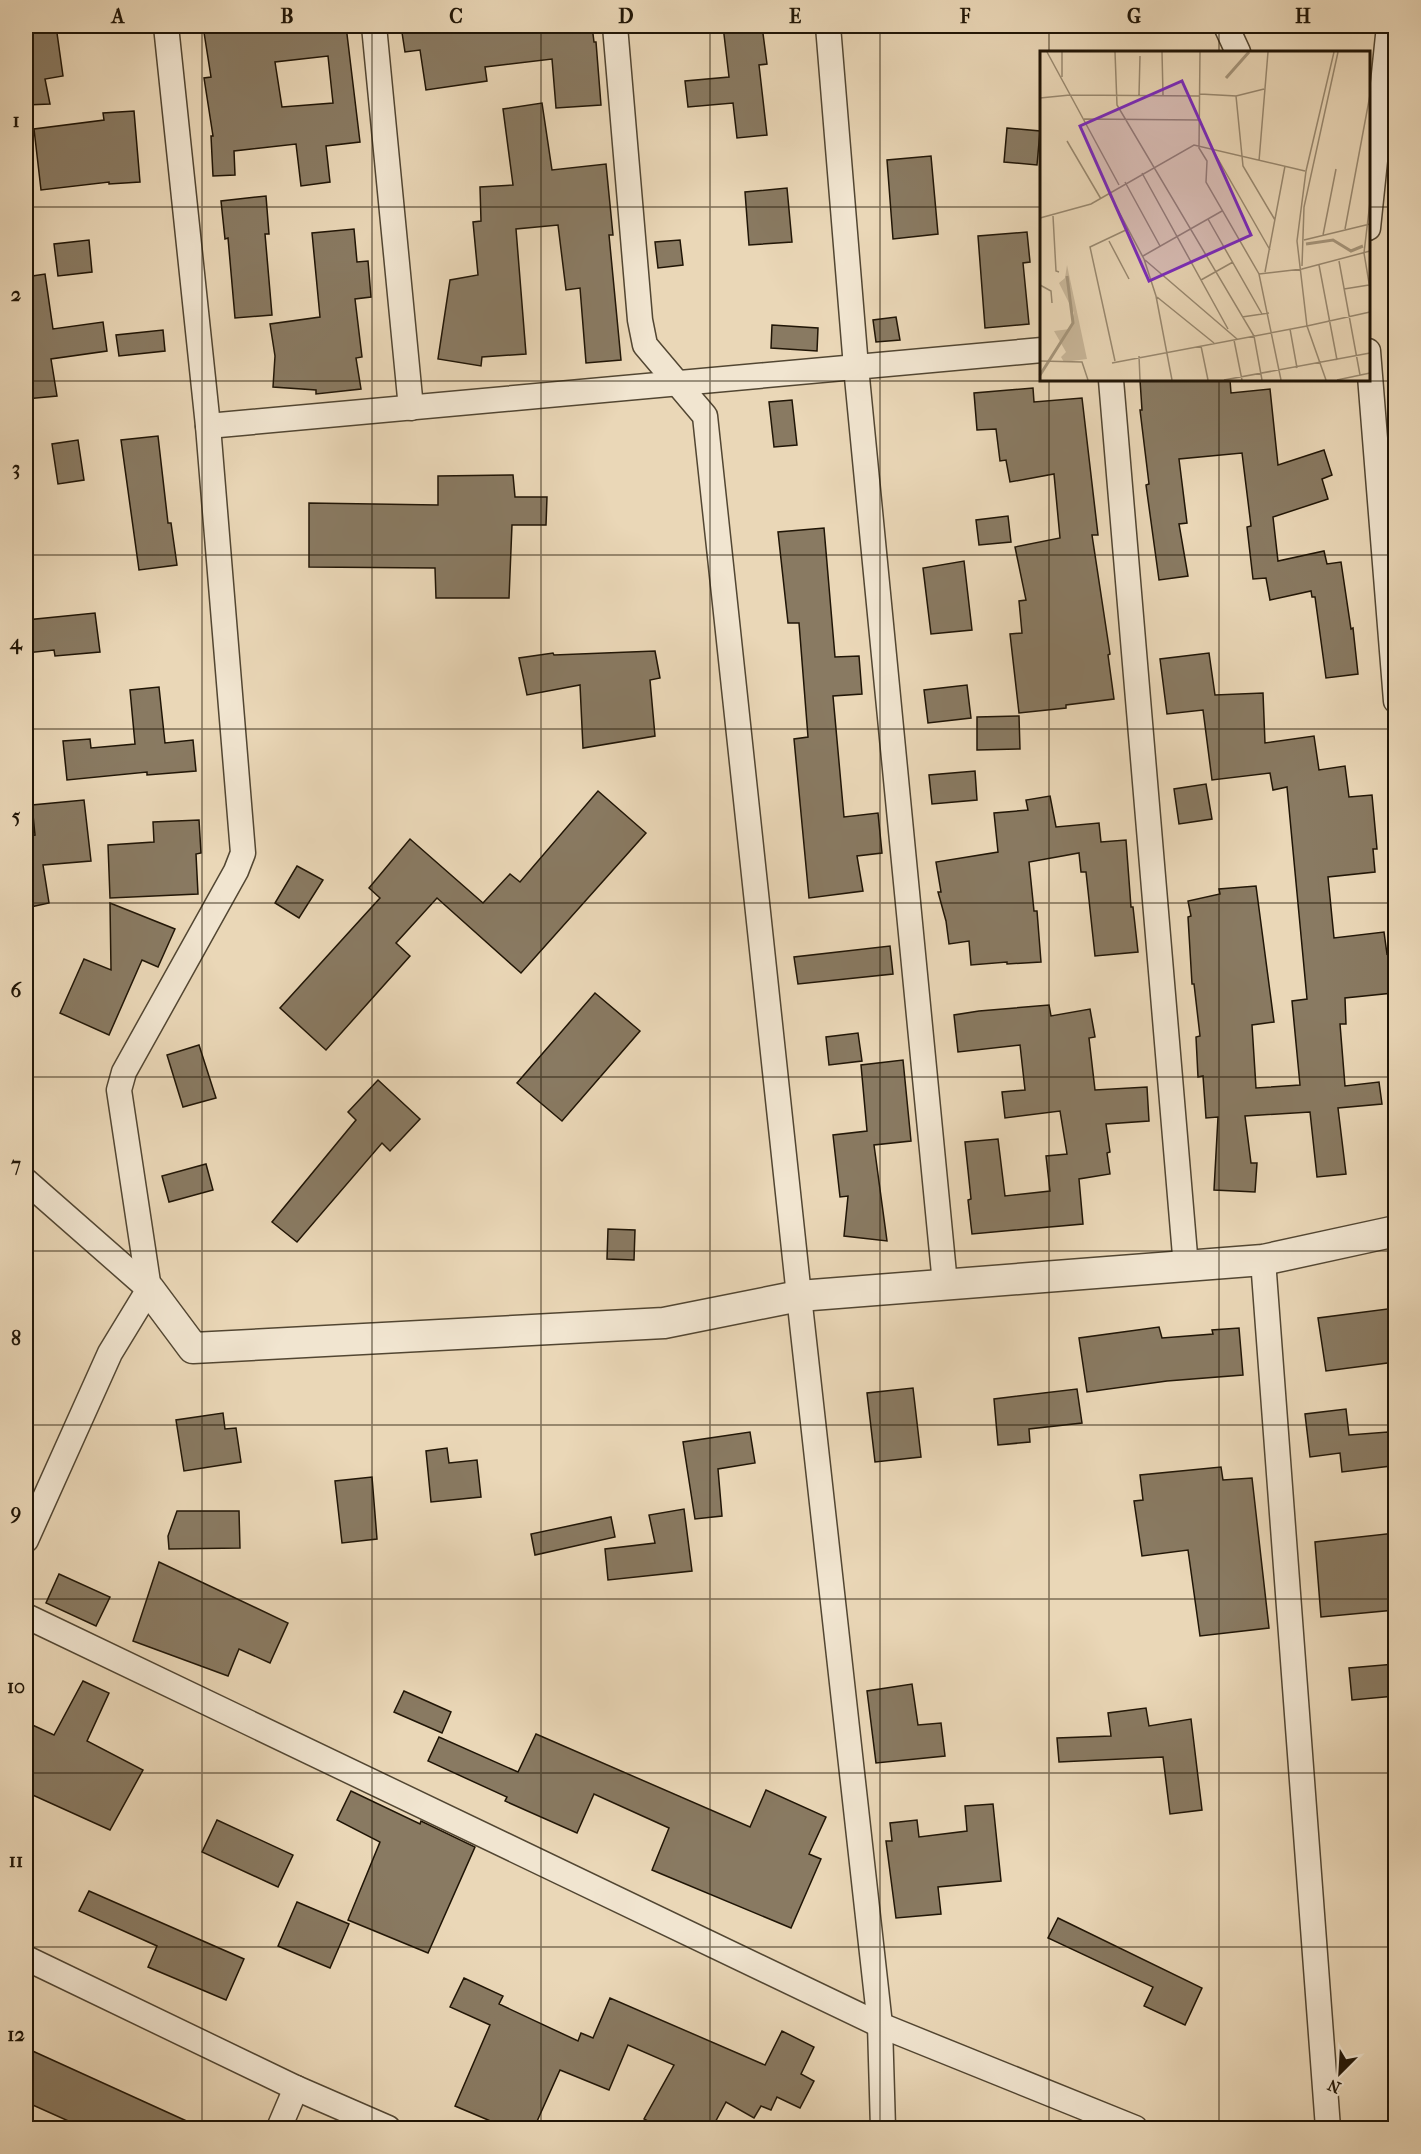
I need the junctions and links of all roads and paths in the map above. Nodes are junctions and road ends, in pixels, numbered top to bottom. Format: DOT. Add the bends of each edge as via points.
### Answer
graph roads {
  1 [pos="166,26"];
  2 [pos="374,26"];
  3 [pos="615,26"];
  4 [pos="828,26"];
  5 [pos="1226,26"];
  6 [pos="1389,26"];
  7 [pos="1238,51"];
  8 [pos="1370,209"];
  9 [pos="1040,350"];
  10 [pos="856,367"];
  11 [pos="1370,377"];
  12 [pos="1111,381"];
  13 [pos="678,383"];
  14 [pos="411,408"];
  15 [pos="208,426"];
  16 [pos="1395,701"];
  17 [pos="26,1181"];
  18 [pos="1395,1231"];
  19 [pos="1263,1260"];
  20 [pos="1186,1267"];
  21 [pos="945,1284"];
  22 [pos="149,1289"];
  23 [pos="799,1296"];
  24 [pos="26,1540"];
  25 [pos="26,1616"];
  26 [pos="26,1958"];
  27 [pos="880,2025"];
  28 [pos="296,2088"];
  29 [pos="279,2128"];
  30 [pos="388,2128"];
  31 [pos="883,2128"];
  32 [pos="1136,2128"];
  33 [pos="1328,2128"];
  1 -- 15 [label="street"];
  2 -- 14 [label="street"];
  3 -- 13 [label="street" via="640,320 645,345"];
  4 -- 10 [label="street"];
  5 -- 7 [label="street"];
  6 -- 8 [label="street"];
  9 -- 10 [label="street"];
  10 -- 13 [label="street"];
  10 -- 21 [label="street"];
  11 -- 16 [label="street"];
  12 -- 20 [label="street"];
  13 -- 14 [label="street"];
  13 -- 23 [label="street" via="705,417"];
  14 -- 15 [label="street"];
  15 -- 22 [label="street" via="243,853 124,1072 119,1090"];
  17 -- 22 [label="street"];
  18 -- 19 [label="street"];
  19 -- 20 [label="street"];
  19 -- 33 [label="street"];
  20 -- 21 [label="street"];
  21 -- 23 [label="street"];
  22 -- 23 [label="street" via="193,1348 664,1323"];
  22 -- 24 [label="street" via="110,1353"];
  23 -- 27 [label="street"];
  25 -- 27 [label="street"];
  26 -- 28 [label="street"];
  27 -- 31 [label="street"];
  27 -- 32 [label="street"];
  28 -- 29 [label="street"];
  28 -- 30 [label="street"];
}
